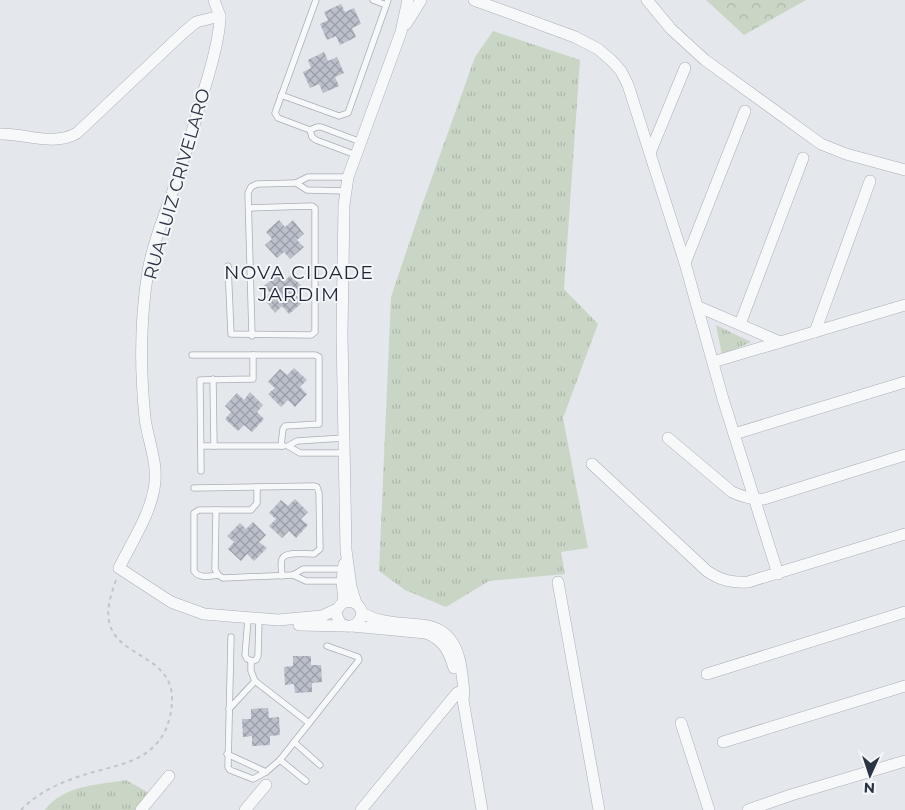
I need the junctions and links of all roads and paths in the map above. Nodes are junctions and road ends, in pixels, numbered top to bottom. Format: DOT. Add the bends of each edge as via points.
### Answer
graph roads {
  1 [pos="214,0"];
  2 [pos="316,0"];
  3 [pos="373,0"];
  4 [pos="408,0"];
  5 [pos="421,0"];
  6 [pos="647,0"];
  7 [pos="478,1"];
  8 [pos="387,2"];
  9 [pos="220,16"];
  10 [pos="401,32"];
  11 [pos="685,68"];
  12 [pos="281,95"];
  13 [pos="745,111"];
  14 [pos="310,130"];
  15 [pos="336,133"];
  16 [pos="0,134"];
  17 [pos="361,142"];
  18 [pos="331,145"];
  19 [pos="650,153"];
  20 [pos="356,155"];
  21 [pos="804,158"];
  22 [pos="905,170"];
  23 [pos="320,176"];
  24 [pos="348,178"];
  25 [pos="870,181"];
  26 [pos="296,183"];
  27 [pos="320,190"];
  28 [pos="346,191"];
  29 [pos="249,208"];
  30 [pos="685,263"];
  31 [pos="228,266"];
  32 [pos="904,303"];
  33 [pos="699,308"];
  34 [pos="740,324"];
  35 [pos="815,332"];
  36 [pos="252,336"];
  37 [pos="780,342"];
  38 [pos="253,354"];
  39 [pos="192,355"];
  40 [pos="713,362"];
  41 [pos="213,379"];
  42 [pos="905,382"];
  43 [pos="734,434"];
  44 [pos="344,438"];
  45 [pos="668,438"];
  46 [pos="312,441"];
  47 [pos="201,446"];
  48 [pos="214,446"];
  49 [pos="281,446"];
  50 [pos="288,446"];
  51 [pos="312,453"];
  52 [pos="344,453"];
  53 [pos="905,455"];
  54 [pos="592,464"];
  55 [pos="201,471"];
  56 [pos="257,487"];
  57 [pos="194,488"];
  58 [pos="756,500"];
  59 [pos="216,510"];
  60 [pos="905,534"];
  61 [pos="346,550"];
  62 [pos="119,568"];
  63 [pos="318,570"];
  64 [pos="778,574"];
  65 [pos="218,575"];
  66 [pos="293,575"];
  67 [pos="343,575"];
  68 [pos="282,576"];
  69 [pos="318,581"];
  70 [pos="558,582"];
  71 [pos="341,606"];
  72 [pos="359,608"];
  73 [pos="905,612"];
  74 [pos="254,619"];
  75 [pos="278,620"];
  76 [pos="348,626"];
  77 [pos="436,633"];
  78 [pos="231,637"];
  79 [pos="246,640"];
  80 [pos="258,640"];
  81 [pos="327,646"];
  82 [pos="251,661"];
  83 [pos="708,674"];
  84 [pos="255,682"];
  85 [pos="905,686"];
  86 [pos="461,694"];
  87 [pos="229,709"];
  88 [pos="309,723"];
  89 [pos="681,724"];
  90 [pos="294,742"];
  91 [pos="723,742"];
  92 [pos="227,754"];
  93 [pos="280,760"];
  94 [pos="905,761"];
  95 [pos="320,765"];
  96 [pos="266,772"];
  97 [pos="169,776"];
  98 [pos="306,781"];
  99 [pos="266,784"];
  100 [pos="479,808"];
  101 [pos="21,810"];
  102 [pos="141,810"];
  103 [pos="245,810"];
  104 [pos="360,810"];
  105 [pos="599,810"];
  106 [pos="709,810"];
  107 [pos="748,810"];
  1 -- 9 [label="street"];
  2 -- 12 [label="lane"];
  3 -- 8 [label="lane"];
  4 -- 10 [label="street"];
  5 -- 10 [label="street"];
  6 -- 22 [label="street" via="671,30 705,60 821,144"];
  7 -- 19 [label="street" via="575,37 611,60 621,71 634,99"];
  8 -- 12 [label="lane" via="348,113 339,116"];
  9 -- 16 [label="street" via="196,22 70,138 60,140"];
  9 -- 62 [label="street, RUA LUIZ CRIVELARO" via="211,68 148,270 141,358 154,488 150,506"];
  10 -- 17 [label="street"];
  11 -- 19 [label="street"];
  12 -- 14 [label="lane" via="276,116"];
  13 -- 30 [label="street"];
  14 -- 15 [label="lane" via="317,127"];
  14 -- 18 [label="lane" via="314,138"];
  15 -- 17 [label="lane"];
  15 -- 18 [label="lane"];
  17 -- 20 [label="street"];
  18 -- 20 [label="lane"];
  19 -- 30 [label="street"];
  20 -- 24 [label="street"];
  21 -- 34 [label="street"];
  23 -- 24 [label="lane"];
  23 -- 26 [label="lane" via="305,177"];
  23 -- 27 [label="lane"];
  24 -- 28 [label="street"];
  25 -- 35 [label="street"];
  26 -- 27 [label="lane" via="307,190"];
  26 -- 29 [label="lane" via="254,185 248,193"];
  27 -- 28 [label="lane"];
  28 -- 44 [label="street" via="342,334"];
  29 -- 36 [label="lane"];
  29 -- 36 [label="lane" via="312,206 315,209 317,330 310,335"];
  30 -- 33 [label="street"];
  31 -- 36 [label="lane" via="231,334"];
  32 -- 35 [label="street"];
  33 -- 34 [label="street"];
  33 -- 40 [label="street"];
  34 -- 37 [label="street"];
  35 -- 37 [label="street"];
  37 -- 40 [label="street"];
  38 -- 39 [label="lane"];
  38 -- 41 [label="lane" via="253,379"];
  38 -- 49 [label="lane" via="315,355 319,359 319,424 285,426"];
  40 -- 43 [label="street"];
  41 -- 47 [label="lane" via="200,380"];
  41 -- 48 [label="lane"];
  42 -- 43 [label="street"];
  43 -- 58 [label="street"];
  44 -- 46 [label="lane"];
  44 -- 52 [label="street"];
  45 -- 58 [label="street" via="732,492"];
  46 -- 50 [label="lane" via="297,441"];
  46 -- 51 [label="lane"];
  47 -- 48 [label="lane"];
  47 -- 55 [label="lane"];
  48 -- 49 [label="lane"];
  49 -- 50 [label="lane"];
  50 -- 51 [label="lane" via="296,452"];
  51 -- 52 [label="lane"];
  52 -- 61 [label="street"];
  53 -- 58 [label="street"];
  54 -- 64 [label="street" via="718,579 748,582"];
  56 -- 57 [label="lane"];
  56 -- 59 [label="lane" via="257,503 251,510"];
  56 -- 68 [label="lane" via="313,486 319,491 320,548 314,554 284,556 281,560"];
  58 -- 64 [label="street"];
  59 -- 65 [label="lane" via="215,569"];
  59 -- 65 [label="lane" via="200,510 194,514 194,569 198,576"];
  60 -- 64 [label="street"];
  61 -- 67 [label="street"];
  61 -- 72 [label="street" via="351,587"];
  62 -- 74 [label="street" via="189,610"];
  62 -- 101 [label="path" via="108,612 110,625 121,642 163,673 172,692 168,726 160,740 131,762 63,783 45,791"];
  63 -- 66 [label="lane" via="303,569"];
  63 -- 67 [label="lane"];
  63 -- 69 [label="lane"];
  65 -- 68 [label="lane" via="223,578"];
  66 -- 68 [label="lane"];
  66 -- 69 [label="lane" via="302,580"];
  67 -- 69 [label="lane"];
  67 -- 71 [label="street"];
  70 -- 105 [label="street"];
  71 -- 72 [label="street" via="348,601"];
  71 -- 75 [label="street" via="322,616"];
  71 -- 76 [label="street" via="337,619"];
  72 -- 76 [label="street" via="359,621"];
  72 -- 77 [label="street" via="379,620 418,624"];
  73 -- 83 [label="street"];
  74 -- 75 [label="street"];
  74 -- 79 [label="lane"];
  74 -- 80 [label="lane"];
  75 -- 76 [label="street" via="294,625"];
  76 -- 77 [label="street"];
  77 -- 86 [label="street" via="448,636 458,652"];
  78 -- 87 [label="lane"];
  79 -- 80 [label="lane"];
  79 -- 82 [label="lane" via="246,657"];
  80 -- 82 [label="lane" via="257,658"];
  81 -- 88 [label="lane" via="359,659"];
  82 -- 84 [label="lane"];
  84 -- 87 [label="lane"];
  84 -- 88 [label="lane"];
  85 -- 91 [label="street"];
  86 -- 100 [label="street"];
  86 -- 104 [label="street"];
  87 -- 92 [label="lane"];
  88 -- 90 [label="lane"];
  89 -- 106 [label="street"];
  90 -- 93 [label="lane"];
  90 -- 95 [label="lane"];
  92 -- 96 [label="lane"];
  92 -- 96 [label="lane" via="230,770 253,779"];
  93 -- 96 [label="lane"];
  93 -- 98 [label="lane"];
  94 -- 107 [label="street"];
  97 -- 102 [label="street"];
  99 -- 103 [label="street"];
}
